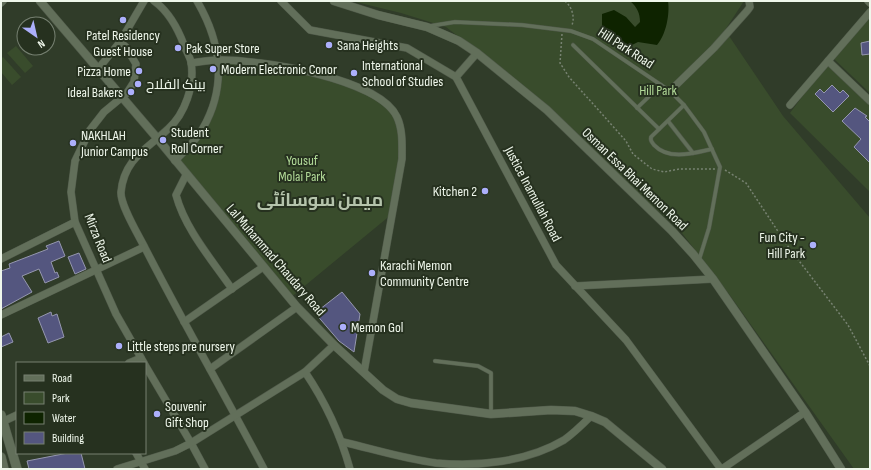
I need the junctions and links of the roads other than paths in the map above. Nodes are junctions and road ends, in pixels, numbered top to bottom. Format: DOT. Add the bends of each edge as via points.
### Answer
graph roads {
  1 [pos="40,1"];
  2 [pos="144,1"];
  3 [pos="154,1"];
  4 [pos="197,1"];
  5 [pos="281,1"];
  6 [pos="334,1"];
  7 [pos="749,1"];
  8 [pos="870,12"];
  9 [pos="427,27"];
  10 [pos="120,42"];
  11 [pos="573,45"];
  12 [pos="477,53"];
  13 [pos="219,60"];
  14 [pos="828,61"];
  15 [pos="191,63"];
  16 [pos="98,68"];
  17 [pos="456,77"];
  18 [pos="661,85"];
  19 [pos="670,91"];
  20 [pos="122,97"];
  21 [pos="870,100"];
  22 [pos="790,105"];
  23 [pos="684,106"];
  24 [pos="637,108"];
  25 [pos="668,120"];
  26 [pos="659,129"];
  27 [pos="158,138"];
  28 [pos="712,149"];
  29 [pos="693,153"];
  30 [pos="175,161"];
  31 [pos="186,175"];
  32 [pos="75,222"];
  33 [pos="144,247"];
  34 [pos="1,259"];
  35 [pos="698,261"];
  36 [pos="264,267"];
  37 [pos="97,270"];
  38 [pos="713,279"];
  39 [pos="575,286"];
  40 [pos="232,289"];
  41 [pos="297,307"];
  42 [pos="1,315"];
  43 [pos="184,322"];
  44 [pos="334,345"];
  45 [pos="435,361"];
  46 [pos="143,362"];
  47 [pos="146,367"];
  48 [pos="210,369"];
  49 [pos="306,372"];
  50 [pos="364,372"];
  51 [pos="805,412"];
  52 [pos="492,414"];
  53 [pos="16,415"];
  54 [pos="236,416"];
  55 [pos="591,416"];
  56 [pos="2,418"];
  57 [pos="343,442"];
  58 [pos="191,443"];
  59 [pos="137,454"];
  60 [pos="1,457"];
  61 [pos="143,466"];
  62 [pos="4,469"];
  63 [pos="17,469"];
  64 [pos="117,469"];
  65 [pos="205,469"];
  66 [pos="264,469"];
  67 [pos="350,469"];
  68 [pos="662,469"];
  69 [pos="721,469"];
  70 [pos="841,469"];
  1 -- 16 [label="street, Lal Muhammad Chaudary Road"];
  2 -- 10 [label="street"];
  3 -- 15 [label="street" via="162,7 173,23"];
  4 -- 13 [label="street" via="211,27"];
  5 -- 17 [label="street" via="310,30 407,48"];
  6 -- 9 [label="street, Osman Essa Bhai Memon Road"];
  7 -- 19 [label="street" via="751,4 747,11"];
  8 -- 14 [label="street"];
  9 -- 12 [label="street, Osman Essa Bhai Memon Road" via="459,41"];
  9 -- 18 [label="lane, Hill Park Road" via="455,22 522,25 571,31 593,39"];
  10 -- 16 [label="street"];
  10 -- 20 [label="street, Mirza Road" via="133,57 136,70 134,82"];
  11 -- 24 [label="lane"];
  12 -- 17 [label="street"];
  12 -- 35 [label="street, Osman Essa Bhai Memon Road" via="546,110 672,231"];
  13 -- 15 [label="street"];
  13 -- 30 [label="street" via="215,96 210,113 202,130"];
  13 -- 50 [label="street" via="282,66 359,87 389,105 397,117 402,135 402,159"];
  14 -- 21 [label="street"];
  14 -- 22 [label="street"];
  15 -- 27 [label="street" via="187,101 173,124"];
  16 -- 20 [label="street, Lal Muhammad Chaudary Road"];
  17 -- 39 [label="street, Justice Inamullah Road" via="556,265"];
  18 -- 19 [label="lane, Hill Park Road"];
  18 -- 24 [label="lane"];
  19 -- 23 [label="lane, Hill Park Road"];
  20 -- 27 [label="street, Lal Muhammad Chaudary Road"];
  20 -- 32 [label="street, Mirza Road" via="104,112 90,130 75,161 71,192"];
  23 -- 25 [label="lane"];
  23 -- 28 [label="lane, Hill Park Road" via="704,132"];
  24 -- 26 [label="lane"];
  25 -- 26 [label="lane"];
  25 -- 29 [label="lane"];
  26 -- 29 [label="lane" via="651,137 657,148 669,154"];
  27 -- 30 [label="street, Lal Muhammad Chaudary Road"];
  27 -- 33 [label="street" via="139,152 127,171 121,193"];
  28 -- 29 [label="lane"];
  28 -- 35 [label="lane, Hill Park Road" via="720,167 709,228"];
  30 -- 31 [label="street, Lal Muhammad Chaudary Road"];
  31 -- 36 [label="street, Lal Muhammad Chaudary Road"];
  31 -- 40 [label="street" via="176,195 179,206 188,224"];
  32 -- 34 [label="street"];
  32 -- 37 [label="street, Mirza Road"];
  33 -- 37 [label="street"];
  33 -- 43 [label="street"];
  35 -- 38 [label="street, Osman Essa Bhai Memon Road"];
  36 -- 40 [label="street"];
  36 -- 41 [label="street, Lal Muhammad Chaudary Road"];
  37 -- 42 [label="street"];
  37 -- 46 [label="street, Mirza Road" via="116,314"];
  38 -- 39 [label="street"];
  38 -- 51 [label="street, Osman Essa Bhai Memon Road"];
  39 -- 69 [label="street, Justice Inamullah Road" via="626,340"];
  40 -- 43 [label="street"];
  41 -- 44 [label="street, Lal Muhammad Chaudary Road"];
  41 -- 48 [label="street"];
  43 -- 48 [label="street"];
  44 -- 49 [label="street"];
  44 -- 50 [label="street, Lal Muhammad Chaudary Road"];
  45 -- 52 [label="lane" via="478,366 491,373"];
  47 -- 58 [label="street, Mirza Road"];
  48 -- 54 [label="street"];
  49 -- 54 [label="street"];
  49 -- 57 [label="street" via="325,402"];
  50 -- 52 [label="street, Lal Muhammad Chaudary Road" via="397,399"];
  51 -- 69 [label="street"];
  51 -- 70 [label="street, Osman Essa Bhai Memon Road"];
  52 -- 55 [label="street, Lal Muhammad Chaudary Road" via="551,410 575,411"];
  53 -- 56 [label="street"];
  54 -- 58 [label="street"];
  54 -- 66 [label="street"];
  55 -- 57 [label="street" via="563,440 528,455 498,462 464,465 434,462"];
  55 -- 68 [label="street, Lal Muhammad Chaudary Road" via="605,422"];
  56 -- 63 [label="main road"];
  57 -- 67 [label="street"];
  58 -- 61 [label="street"];
  58 -- 65 [label="street, Mirza Road"];
  59 -- 61 [label="street"];
  60 -- 62 [label="main road"];
  61 -- 64 [label="street"];
}
